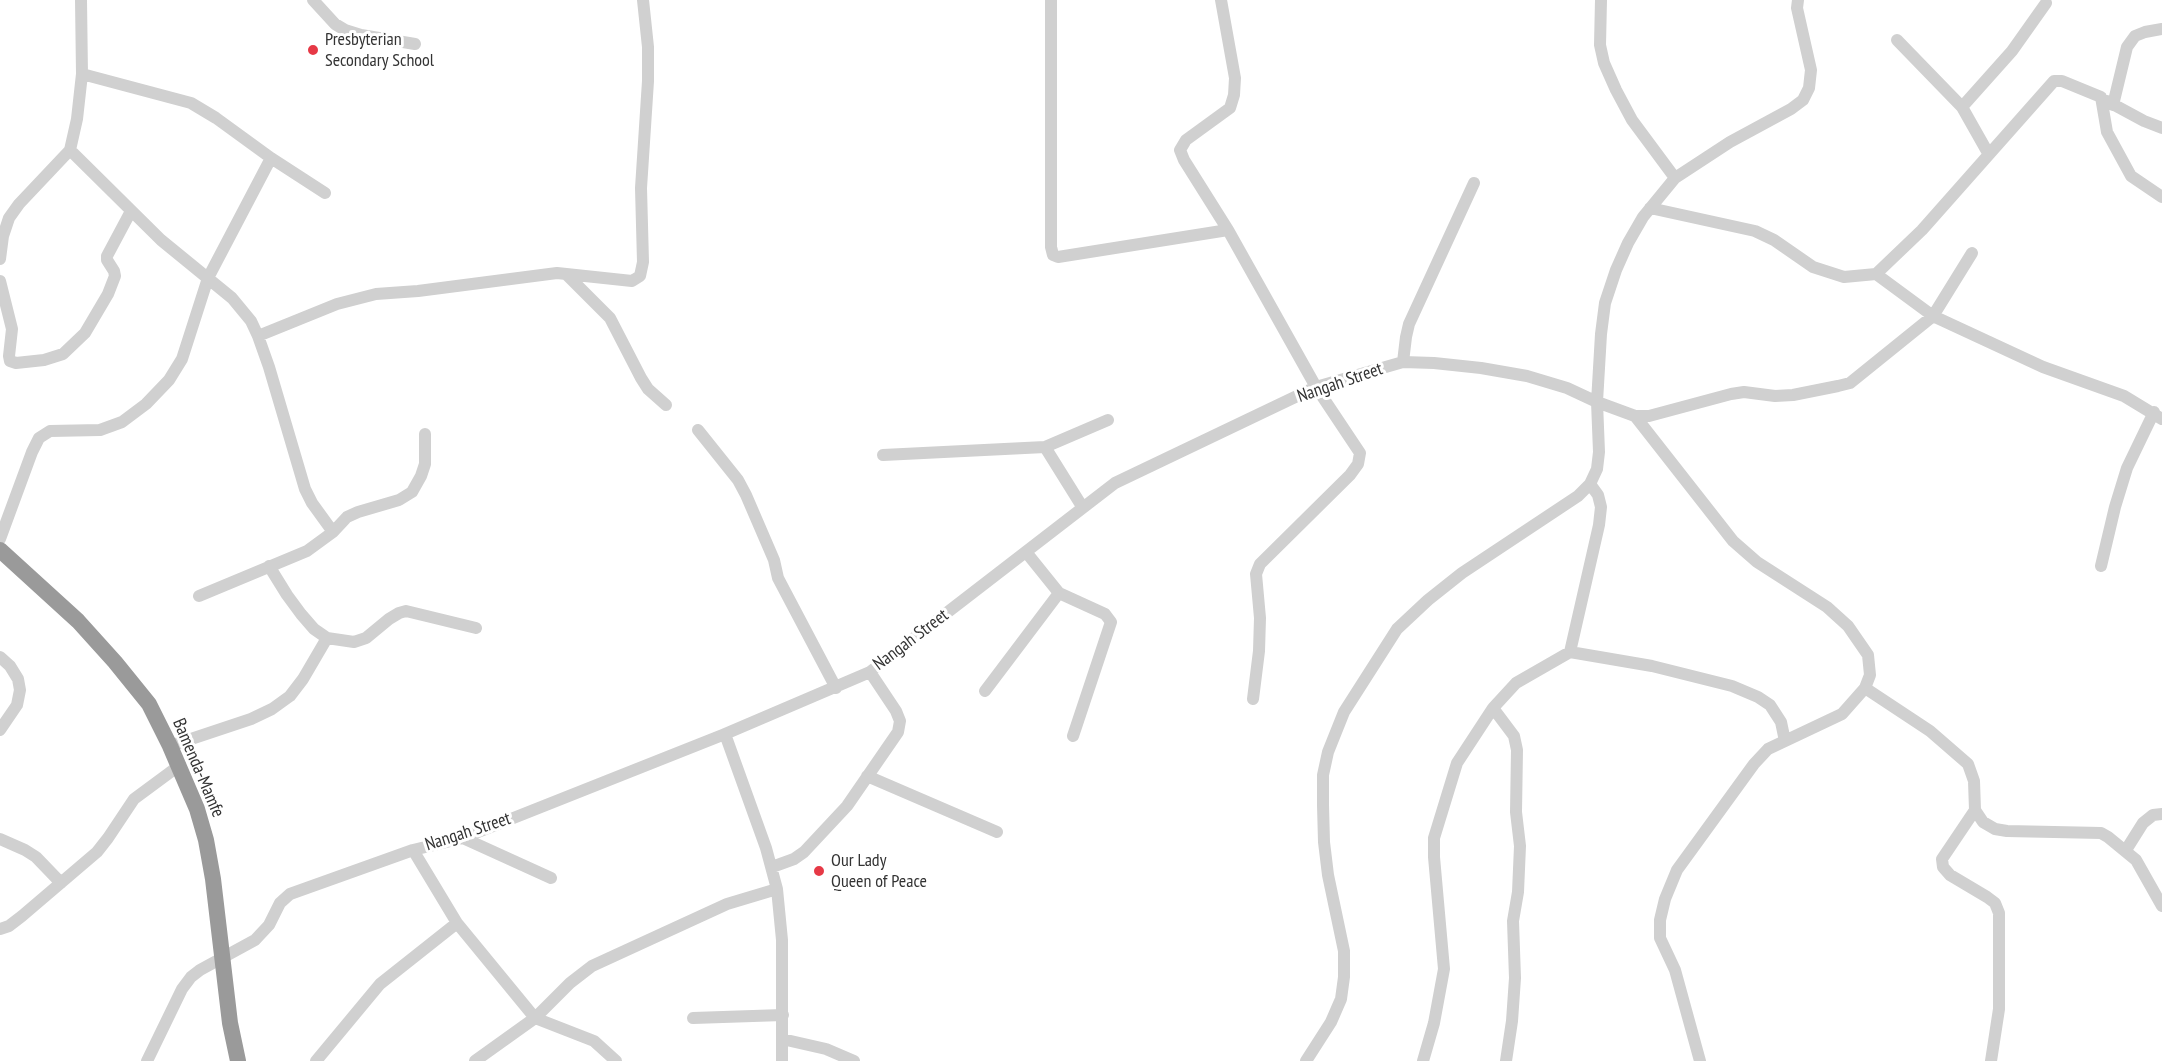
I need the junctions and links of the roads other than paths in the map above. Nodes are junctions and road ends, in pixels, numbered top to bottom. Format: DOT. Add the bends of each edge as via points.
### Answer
graph roads {
  1 [pos="81,0"];
  2 [pos="313,0"];
  3 [pos="643,0"];
  4 [pos="1051,0"];
  5 [pos="1221,0"];
  6 [pos="1601,0"];
  7 [pos="1798,0"];
  8 [pos="2046,3"];
  9 [pos="2162,28"];
  10 [pos="1897,40"];
  11 [pos="415,44"];
  12 [pos="82,74"];
  13 [pos="2101,97"];
  14 [pos="2113,105"];
  15 [pos="1962,107"];
  16 [pos="2162,128"];
  17 [pos="70,150"];
  18 [pos="1988,153"];
  19 [pos="271,159"];
  20 [pos="1675,178"];
  21 [pos="1474,183"];
  22 [pos="325,193"];
  23 [pos="2162,197"];
  24 [pos="1650,208"];
  25 [pos="131,211"];
  26 [pos="1228,231"];
  27 [pos="1,235"];
  28 [pos="1972,253"];
  29 [pos="0,259"];
  30 [pos="567,274"];
  31 [pos="1876,274"];
  32 [pos="208,278"];
  33 [pos="0,281"];
  34 [pos="1933,316"];
  35 [pos="258,336"];
  36 [pos="1403,362"];
  37 [pos="1316,387"];
  38 [pos="1597,402"];
  39 [pos="666,405"];
  40 [pos="2158,415"];
  41 [pos="1635,416"];
  42 [pos="1108,420"];
  43 [pos="698,430"];
  44 [pos="425,434"];
  45 [pos="1045,447"];
  46 [pos="883,455"];
  47 [pos="1590,484"];
  48 [pos="1083,508"];
  49 [pos="333,532"];
  50 [pos="0,539"];
  51 [pos="0,550"];
  52 [pos="1026,552"];
  53 [pos="269,566"];
  54 [pos="2101,566"];
  55 [pos="1059,593"];
  56 [pos="199,596"];
  57 [pos="476,628"];
  58 [pos="327,638"];
  59 [pos="1570,652"];
  60 [pos="0,657"];
  61 [pos="870,672"];
  62 [pos="836,688"];
  63 [pos="1865,688"];
  64 [pos="985,691"];
  65 [pos="1253,699"];
  66 [pos="1493,708"];
  67 [pos="0,730"];
  68 [pos="725,735"];
  69 [pos="1073,736"];
  70 [pos="1785,741"];
  71 [pos="171,746"];
  72 [pos="180,765"];
  73 [pos="867,776"];
  74 [pos="1975,810"];
  75 [pos="2162,814"];
  76 [pos="998,832"];
  77 [pos="463,838"];
  78 [pos="0,839"];
  79 [pos="413,850"];
  80 [pos="2126,850"];
  81 [pos="772,867"];
  82 [pos="551,878"];
  83 [pos="61,883"];
  84 [pos="777,889"];
  85 [pos="2162,906"];
  86 [pos="457,923"];
  87 [pos="0,930"];
  88 [pos="222,958"];
  89 [pos="783,1015"];
  90 [pos="535,1018"];
  91 [pos="693,1018"];
  92 [pos="782,1039"];
  93 [pos="147,1061"];
  94 [pos="238,1061"];
  95 [pos="316,1061"];
  96 [pos="475,1061"];
  97 [pos="616,1061"];
  98 [pos="782,1061"];
  99 [pos="854,1061"];
  100 [pos="1306,1061"];
  101 [pos="1424,1061"];
  102 [pos="1506,1061"];
  103 [pos="1700,1061"];
  104 [pos="1991,1061"];
  1 -- 12 [label="street"];
  2 -- 11 [label="street" via="345,30"];
  3 -- 30 [label="street" via="648,81 640,276 632,281"];
  4 -- 26 [label="street" via="1053,255"];
  5 -- 26 [label="street" via="1235,78 1234,94 1230,108 1186,140 1180,150"];
  6 -- 20 [label="street" via="1600,45 1608,72 1632,120"];
  7 -- 20 [label="street" via="1811,70 1803,100"];
  8 -- 15 [label="street" via="2013,51"];
  9 -- 14 [label="street" via="2135,36 2127,47"];
  10 -- 15 [label="street"];
  12 -- 17 [label="street"];
  12 -- 19 [label="street" via="191,103"];
  13 -- 14 [label="street"];
  13 -- 18 [label="street" via="2054,81"];
  13 -- 23 [label="street" via="2107,132 2131,176"];
  14 -- 16 [label="street"];
  15 -- 18 [label="street"];
  17 -- 25 [label="street"];
  17 -- 27 [label="street" via="19,204"];
  18 -- 31 [label="street" via="1922,230"];
  19 -- 22 [label="street"];
  19 -- 32 [label="street"];
  20 -- 24 [label="street"];
  21 -- 36 [label="street" via="1409,324"];
  24 -- 31 [label="street" via="1755,231 1813,267 1844,277"];
  24 -- 38 [label="street" via="1628,243 1605,303"];
  25 -- 32 [label="street"];
  25 -- 33 [label="street" via="107,256 115,276 108,294 85,333 63,354 44,360 10,361 12,329"];
  26 -- 37 [label="street"];
  27 -- 29 [label="street"];
  28 -- 34 [label="street"];
  30 -- 35 [label="street" via="376,294 338,304"];
  30 -- 39 [label="street" via="610,318 648,389"];
  31 -- 34 [label="street"];
  32 -- 35 [label="street" via="232,298"];
  32 -- 50 [label="street" via="182,359 169,380 122,422 100,430 50,431 39,438"];
  34 -- 40 [label="street" via="2043,367 2124,396"];
  34 -- 41 [label="street" via="1850,383 1793,395 1744,392 1649,416"];
  35 -- 49 [label="street" via="305,489"];
  36 -- 37 [label="street, Nangah Street"];
  36 -- 38 [label="street, Nangah Street" via="1527,376"];
  37 -- 48 [label="street, Nangah Street" via="1127,477"];
  37 -- 65 [label="street" via="1360,453 1358,464 1260,564 1256,574 1259,651"];
  38 -- 41 [label="street, Nangah Street"];
  38 -- 47 [label="street" via="1599,452"];
  40 -- 54 [label="street" via="2127,468"];
  41 -- 63 [label="street" via="1733,541 1848,626 1868,655 1870,675"];
  42 -- 45 [label="street"];
  43 -- 62 [label="street" via="738,480 778,578"];
  44 -- 49 [label="street" via="425,464 412,492 347,517"];
  45 -- 46 [label="street"];
  45 -- 48 [label="street"];
  47 -- 59 [label="street" via="1601,507 1599,525"];
  47 -- 100 [label="street" via="1428,600 1397,629 1344,712 1323,775 1325,853 1344,951 1344,977 1341,999 1331,1022"];
  48 -- 52 [label="street, Nangah Street"];
  49 -- 53 [label="street" via="307,551"];
  51 -- 71 [label="highway, Bamenda-Mamfe" via="78,621 115,662 149,704"];
  52 -- 55 [label="street"];
  52 -- 61 [label="street, Nangah Street"];
  53 -- 56 [label="street"];
  53 -- 58 [label="street" via="301,614"];
  55 -- 64 [label="street"];
  55 -- 69 [label="street" via="1105,614 1111,622"];
  57 -- 58 [label="street" via="406,611 366,638 354,642"];
  58 -- 71 [label="street" via="290,696 272,709"];
  59 -- 66 [label="street" via="1516,683"];
  59 -- 70 [label="street" via="1652,666 1732,686 1770,705 1781,723"];
  60 -- 67 [label="street" via="18,679 20,690 17,705"];
  61 -- 62 [label="street, Nangah Street"];
  61 -- 73 [label="street" via="900,721 898,732"];
  62 -- 68 [label="street, Nangah Street"];
  63 -- 70 [label="street" via="1842,714"];
  63 -- 74 [label="street" via="1930,731 1968,764 1974,781"];
  66 -- 101 [label="street" via="1457,763 1434,838 1444,969"];
  66 -- 102 [label="street" via="1514,736 1517,750 1520,846 1513,921 1515,978"];
  68 -- 77 [label="street, Nangah Street"];
  68 -- 81 [label="street"];
  70 -- 103 [label="street" via="1768,749 1754,764 1677,870 1665,899 1660,938 1675,970"];
  71 -- 72 [label="highway, Bamenda-Mamfe"];
  72 -- 83 [label="street" via="134,799 103,845"];
  72 -- 88 [label="highway, Bamenda-Mamfe" via="206,840"];
  73 -- 76 [label="street"];
  73 -- 81 [label="street" via="847,806 804,852"];
  74 -- 80 [label="street" via="1983,822 1995,829 2101,833"];
  74 -- 104 [label="street" via="1942,859 1950,875 1995,903 1999,913 1999,1009"];
  75 -- 80 [label="street" via="2143,823"];
  77 -- 79 [label="street, Nangah Street"];
  77 -- 82 [label="street"];
  78 -- 83 [label="street" via="36,857"];
  79 -- 86 [label="street"];
  79 -- 88 [label="street, Nangah Street" via="290,894 255,940"];
  80 -- 85 [label="street" via="2136,860"];
  81 -- 84 [label="street"];
  83 -- 87 [label="street"];
  84 -- 89 [label="street"];
  84 -- 90 [label="street" via="718,908 592,966"];
  86 -- 90 [label="street"];
  86 -- 95 [label="street" via="380,984"];
  88 -- 93 [label="street, Nangah Street" via="200,970 182,989"];
  88 -- 94 [label="highway, Bamenda-Mamfe"];
  89 -- 91 [label="street"];
  89 -- 92 [label="street"];
  90 -- 96 [label="street"];
  90 -- 97 [label="street" via="594,1041"];
  92 -- 98 [label="street"];
  92 -- 99 [label="street" via="826,1049"];
}
